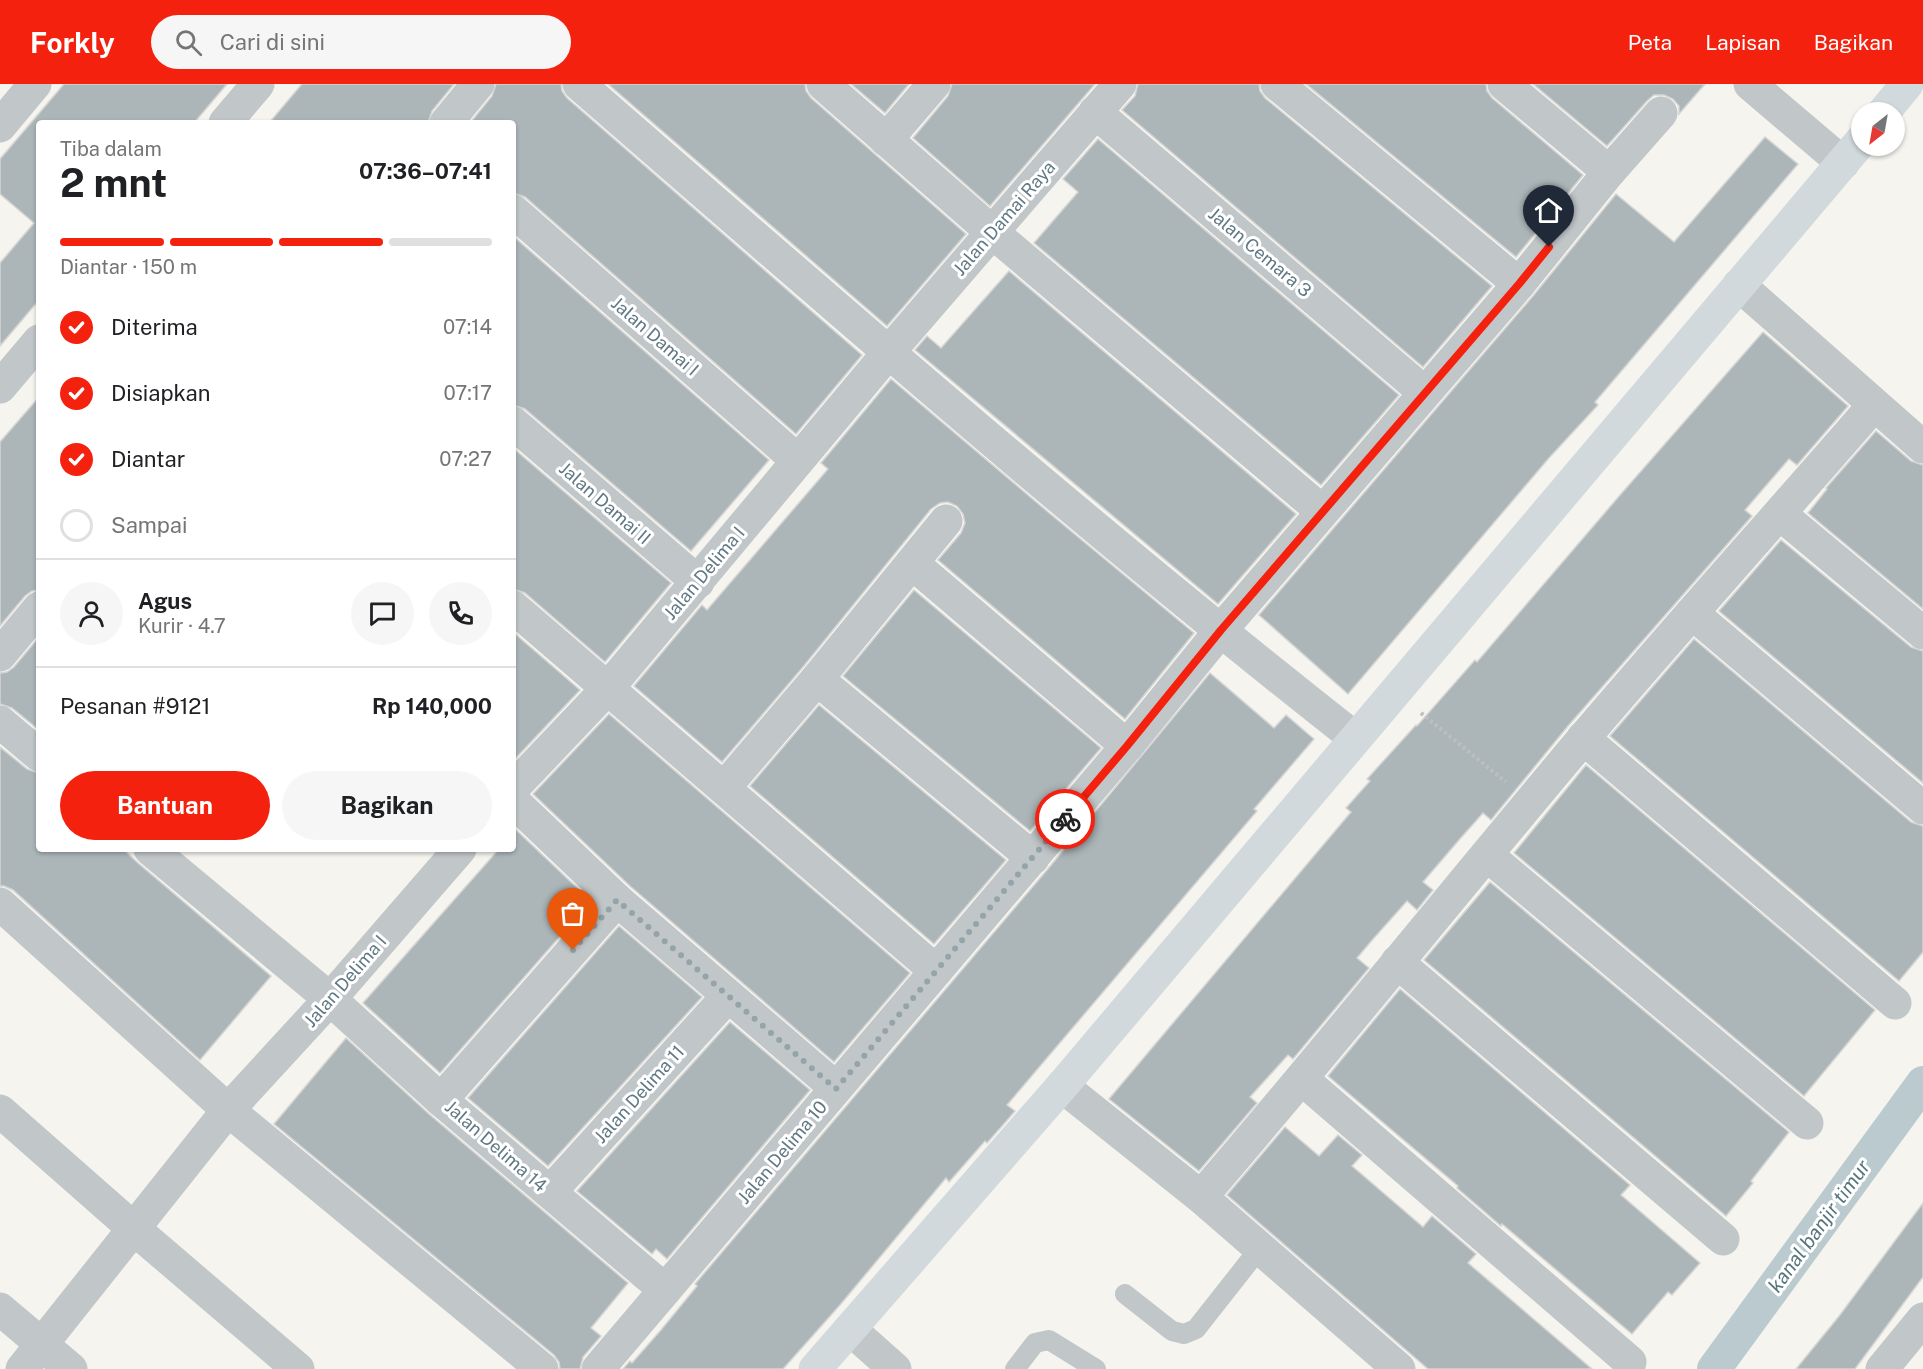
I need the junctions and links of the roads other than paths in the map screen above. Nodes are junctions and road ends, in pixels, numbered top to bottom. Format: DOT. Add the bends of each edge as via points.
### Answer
graph roads {
  1 [pos="35,84"];
  2 [pos="258,84"];
  3 [pos="478,84"];
  4 [pos="579,84"];
  5 [pos="823,84"];
  6 [pos="934,84"];
  7 [pos="1120,84"];
  8 [pos="1277,84"];
  9 [pos="1504,84"];
  10 [pos="1750,84"];
  11 [pos="1907,84"];
  12 [pos="1892,102"];
  13 [pos="1095,112"];
  14 [pos="1661,113"];
  15 [pos="228,120"];
  16 [pos="448,120"];
  17 [pos="0,126"];
  18 [pos="886,140"];
  19 [pos="1851,151"];
  20 [pos="1851,153"];
  21 [pos="1609,172"];
  22 [pos="516,214"];
  23 [pos="992,232"];
  24 [pos="1519,284"];
  25 [pos="1739,285"];
  26 [pos="36,345"];
  27 [pos="888,353"];
  28 [pos="0,387"];
  29 [pos="1424,392"];
  30 [pos="1874,405"];
  31 [pos="516,426"];
  32 [pos="1923,447"];
  33 [pos="797,460"];
  34 [pos="1322,511"];
  35 [pos="1780,514"];
  36 [pos="946,521"];
  37 [pos="912,563"];
  38 [pos="698,582"];
  39 [pos="516,610"];
  40 [pos="36,612"];
  41 [pos="1692,614"];
  42 [pos="1221,630"];
  43 [pos="1923,633"];
  44 [pos="0,655"];
  45 [pos="818,679"];
  46 [pos="608,688"];
  47 [pos="0,722"];
  48 [pos="1355,738"];
  49 [pos="1583,738"];
  50 [pos="1127,746"];
  51 [pos="36,752"];
  52 [pos="516,785"];
  53 [pos="724,788"];
  54 [pos="516,804"];
  55 [pos="1923,808"];
  56 [pos="154,852"];
  57 [pos="457,852"];
  58 [pos="1487,855"];
  59 [pos="1033,858"];
  60 [pos="617,900"];
  61 [pos="0,904"];
  62 [pos="1397,962"];
  63 [pos="936,971"];
  64 [pos="728,996"];
  65 [pos="330,999"];
  66 [pos="1895,1003"];
  67 [pos="1302,1079"];
  68 [pos="1062,1086"];
  69 [pos="836,1089"];
  70 [pos="441,1100"];
  71 [pos="228,1110"];
  72 [pos="0,1111"];
  73 [pos="1807,1123"];
  74 [pos="550,1192"];
  75 [pos="1201,1197"];
  76 [pos="133,1228"];
  77 [pos="1723,1239"];
  78 [pos="1259,1249"];
  79 [pos="665,1290"];
  80 [pos="1125,1294"];
  81 [pos="0,1309"];
  82 [pos="1923,1319"];
  83 [pos="850,1329"];
  84 [pos="43,1345"];
  85 [pos="1630,1362"];
  86 [pos="22,1369"];
  87 [pos="71,1369"];
  88 [pos="298,1369"];
  89 [pos="542,1369"];
  90 [pos="598,1369"];
  91 [pos="815,1369"];
  92 [pos="895,1369"];
  93 [pos="1015,1369"];
  94 [pos="1096,1369"];
  95 [pos="1399,1369"];
  96 [pos="1882,1369"];
  1 -- 17 [label="street"];
  2 -- 15 [label="street"];
  3 -- 16 [label="street"];
  4 -- 27 [label="street"];
  5 -- 18 [label="street"];
  6 -- 18 [label="street"];
  7 -- 13 [label="street, Jalan Damai Raya"];
  8 -- 24 [label="street"];
  9 -- 21 [label="street"];
  10 -- 19 [label="street"];
  11 -- 12 [label="street"];
  13 -- 23 [label="street, Jalan Damai Raya"];
  13 -- 29 [label="street, Jalan Cemara 3"];
  14 -- 21 [label="street, Jalan Delima 10"];
  18 -- 23 [label="street"];
  20 -- 25 [label="street"];
  21 -- 24 [label="street, Jalan Delima 10"];
  22 -- 33 [label="street, Jalan Damai I"];
  23 -- 27 [label="street, Jalan Damai Raya"];
  23 -- 34 [label="street"];
  24 -- 29 [label="street, Jalan Delima 10"];
  25 -- 30 [label="street"];
  25 -- 48 [label="street"];
  26 -- 28 [label="street"];
  27 -- 33 [label="street, Jalan Delima I"];
  27 -- 42 [label="street"];
  29 -- 34 [label="street, Jalan Delima 10"];
  30 -- 32 [label="street"];
  30 -- 35 [label="street"];
  31 -- 38 [label="street, Jalan Damai II"];
  33 -- 38 [label="street, Jalan Delima I"];
  34 -- 42 [label="street, Jalan Delima 10"];
  35 -- 41 [label="street"];
  35 -- 43 [label="street"];
  36 -- 37 [label="street"];
  37 -- 45 [label="street"];
  37 -- 50 [label="street"];
  38 -- 46 [label="street, Jalan Delima I"];
  39 -- 46 [label="street"];
  40 -- 44 [label="street"];
  41 -- 49 [label="street"];
  41 -- 55 [label="street"];
  42 -- 48 [label="street"];
  42 -- 50 [label="street, Jalan Delima 10"];
  45 -- 53 [label="street"];
  45 -- 59 [label="street"];
  46 -- 52 [label="street, Jalan Delima I"];
  46 -- 53 [label="street"];
  47 -- 51 [label="street"];
  48 -- 68 [label="street"];
  49 -- 58 [label="street"];
  49 -- 66 [label="street"];
  50 -- 59 [label="street, Jalan Delima 10"];
  53 -- 63 [label="street"];
  54 -- 60 [label="street"];
  56 -- 65 [label="street, Jalan Delima 14"];
  57 -- 65 [label="street, Jalan Delima I"];
  58 -- 62 [label="street"];
  58 -- 73 [label="street"];
  59 -- 63 [label="street, Jalan Delima 10"];
  60 -- 64 [label="street"];
  60 -- 70 [label="street"];
  61 -- 71 [label="street"];
  62 -- 67 [label="street"];
  62 -- 77 [label="street"];
  63 -- 69 [label="street, Jalan Delima 10"];
  64 -- 69 [label="street"];
  64 -- 74 [label="street, Jalan Delima 11"];
  65 -- 70 [label="street, Jalan Delima 14"];
  65 -- 71 [label="street, Jalan Delima I"];
  67 -- 75 [label="street"];
  67 -- 85 [label="street"];
  68 -- 75 [label="street"];
  68 -- 83 [label="street"];
  69 -- 79 [label="street, Jalan Delima 10"];
  70 -- 74 [label="street, Jalan Delima 14"];
  71 -- 76 [label="street, Jalan Delima I"];
  71 -- 89 [label="street"];
  72 -- 76 [label="street"];
  74 -- 79 [label="street, Jalan Delima 14"];
  75 -- 78 [label="street"];
  76 -- 84 [label="street, Jalan Delima I"];
  76 -- 88 [label="street"];
  78 -- 80 [label="lane" via="1196,1329 1184,1334 1172,1331"];
  78 -- 95 [label="street"];
  79 -- 90 [label="street, Jalan Delima 10"];
  81 -- 84 [label="street"];
  82 -- 96 [label="street"];
  83 -- 91 [label="street"];
  83 -- 92 [label="street"];
  84 -- 86 [label="street, Jalan Delima I"];
  84 -- 87 [label="street"];
  93 -- 94 [label="lane" via="1035,1343 1049,1340"];
}
